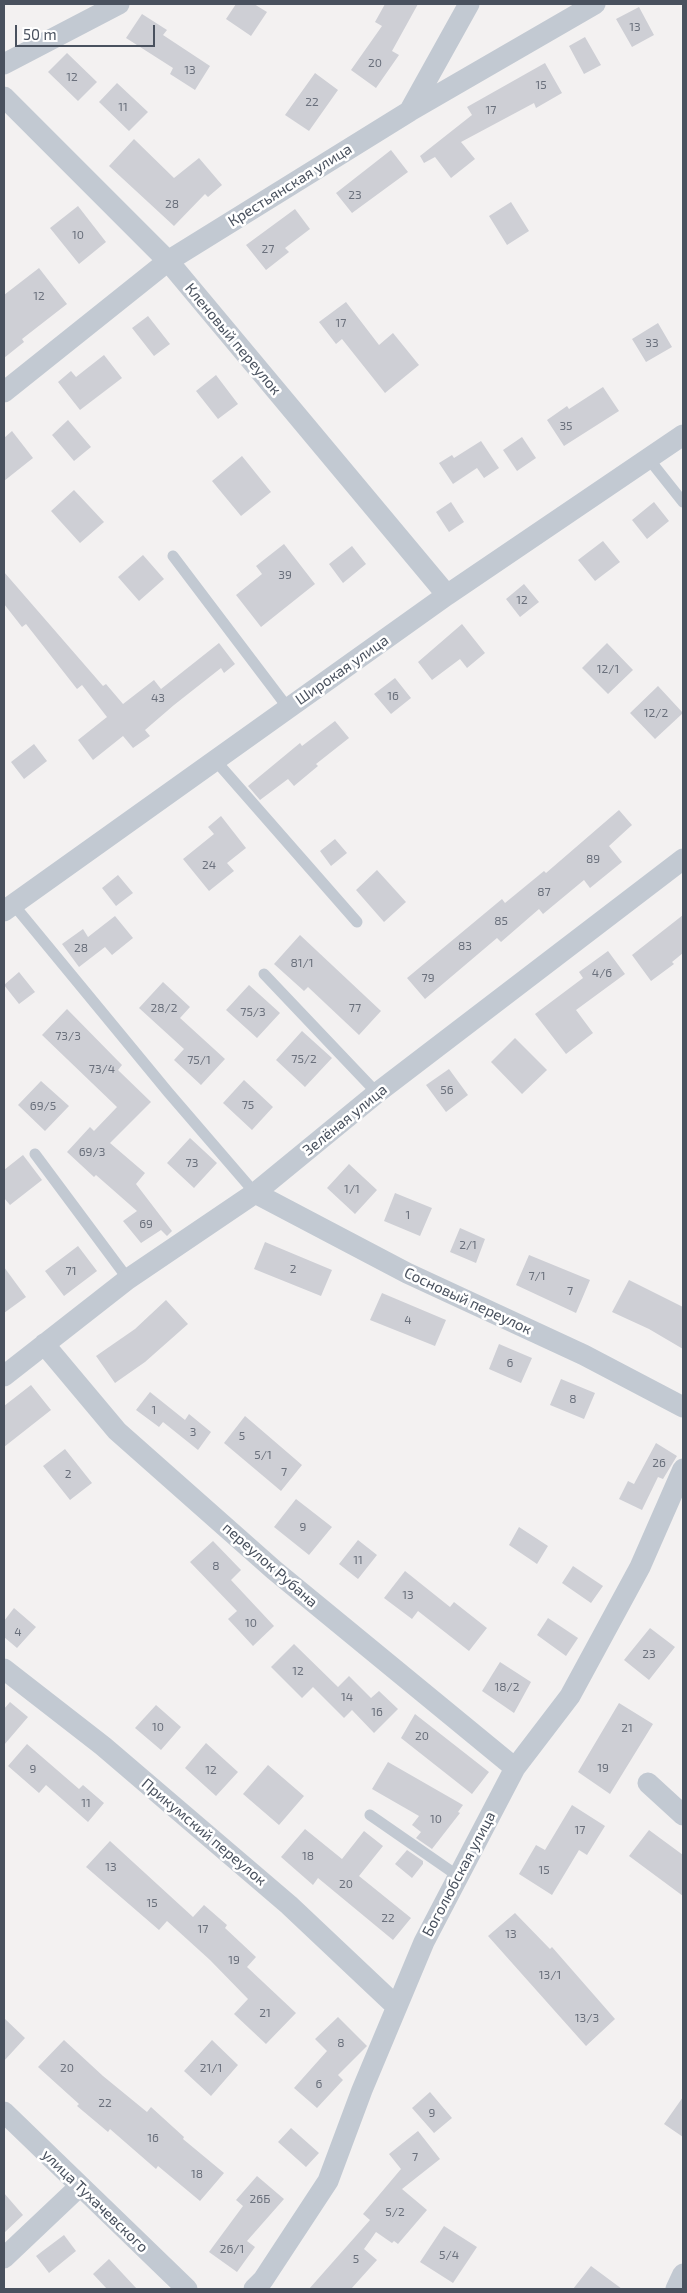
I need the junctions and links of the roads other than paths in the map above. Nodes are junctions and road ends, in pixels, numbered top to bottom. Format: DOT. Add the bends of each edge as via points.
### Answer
graph roads {
  1 [pos="119,4"];
  2 [pos="470,4"];
  3 [pos="594,4"];
  4 [pos="4,64"];
  5 [pos="4,97"];
  6 [pos="410,111"];
  7 [pos="168,261"];
  8 [pos="4,392"];
  9 [pos="683,435"];
  10 [pos="648,458"];
  11 [pos="683,502"];
  12 [pos="173,556"];
  13 [pos="447,595"];
  14 [pos="288,708"];
  15 [pos="215,760"];
  16 [pos="683,859"];
  17 [pos="9,907"];
  18 [pos="357,922"];
  19 [pos="264,974"];
  20 [pos="377,1094"];
  21 [pos="35,1154"];
  22 [pos="255,1192"];
  23 [pos="128,1279"];
  24 [pos="44,1344"];
  25 [pos="4,1376"];
  26 [pos="683,1407"];
  27 [pos="683,1469"];
  28 [pos="4,1669"];
  29 [pos="515,1768"];
  30 [pos="648,1783"];
  31 [pos="370,1815"];
  32 [pos="683,1815"];
  33 [pos="458,1876"];
  34 [pos="396,2006"];
  35 [pos="4,2112"];
  36 [pos="80,2186"];
  37 [pos="4,2258"];
  38 [pos="683,2274"];
  39 [pos="187,2289"];
  40 [pos="254,2289"];
  41 [pos="676,2289"];
  1 -- 4 [label="street"];
  2 -- 6 [label="street"];
  3 -- 6 [label="street, Крестьянская улица"];
  5 -- 7 [label="street, Кленовый переулок"];
  6 -- 7 [label="street, Крестьянская улица"];
  7 -- 8 [label="street, Крестьянская улица"];
  7 -- 13 [label="street, Кленовый переулок"];
  9 -- 10 [label="street, Широкая улица"];
  10 -- 11 [label="lane"];
  10 -- 13 [label="street, Широкая улица"];
  12 -- 14 [label="lane"];
  13 -- 14 [label="street, Широкая улица"];
  14 -- 15 [label="street, Широкая улица"];
  15 -- 17 [label="street, Широкая улица"];
  15 -- 18 [label="lane"];
  16 -- 20 [label="street, Зелёная улица"];
  17 -- 22 [label="lane"];
  19 -- 20 [label="lane"];
  20 -- 22 [label="street, Зелёная улица"];
  21 -- 23 [label="lane"];
  22 -- 23 [label="street, Зелёная улица"];
  22 -- 26 [label="street, Сосновый переулок" via="407,1273 584,1355"];
  23 -- 24 [label="street, Зелёная улица"];
  24 -- 25 [label="street, Зелёная улица"];
  24 -- 29 [label="street, переулок Рубана" via="117,1431 274,1570"];
  27 -- 29 [label="street, Боголюбская улица" via="640,1567 570,1696"];
  28 -- 34 [label="street, Прикумский переулок" via="102,1746 289,1905"];
  29 -- 33 [label="street, Боголюбская улица"];
  30 -- 32 [label="street"];
  31 -- 33 [label="lane"];
  33 -- 34 [label="street, Боголюбская улица"];
  34 -- 40 [label="street, Боголюбская улица" via="328,2181"];
  35 -- 36 [label="street, улица Тухачевского"];
  36 -- 37 [label="street"];
  36 -- 39 [label="street, улица Тухачевского"];
  38 -- 41 [label="street"];
}
